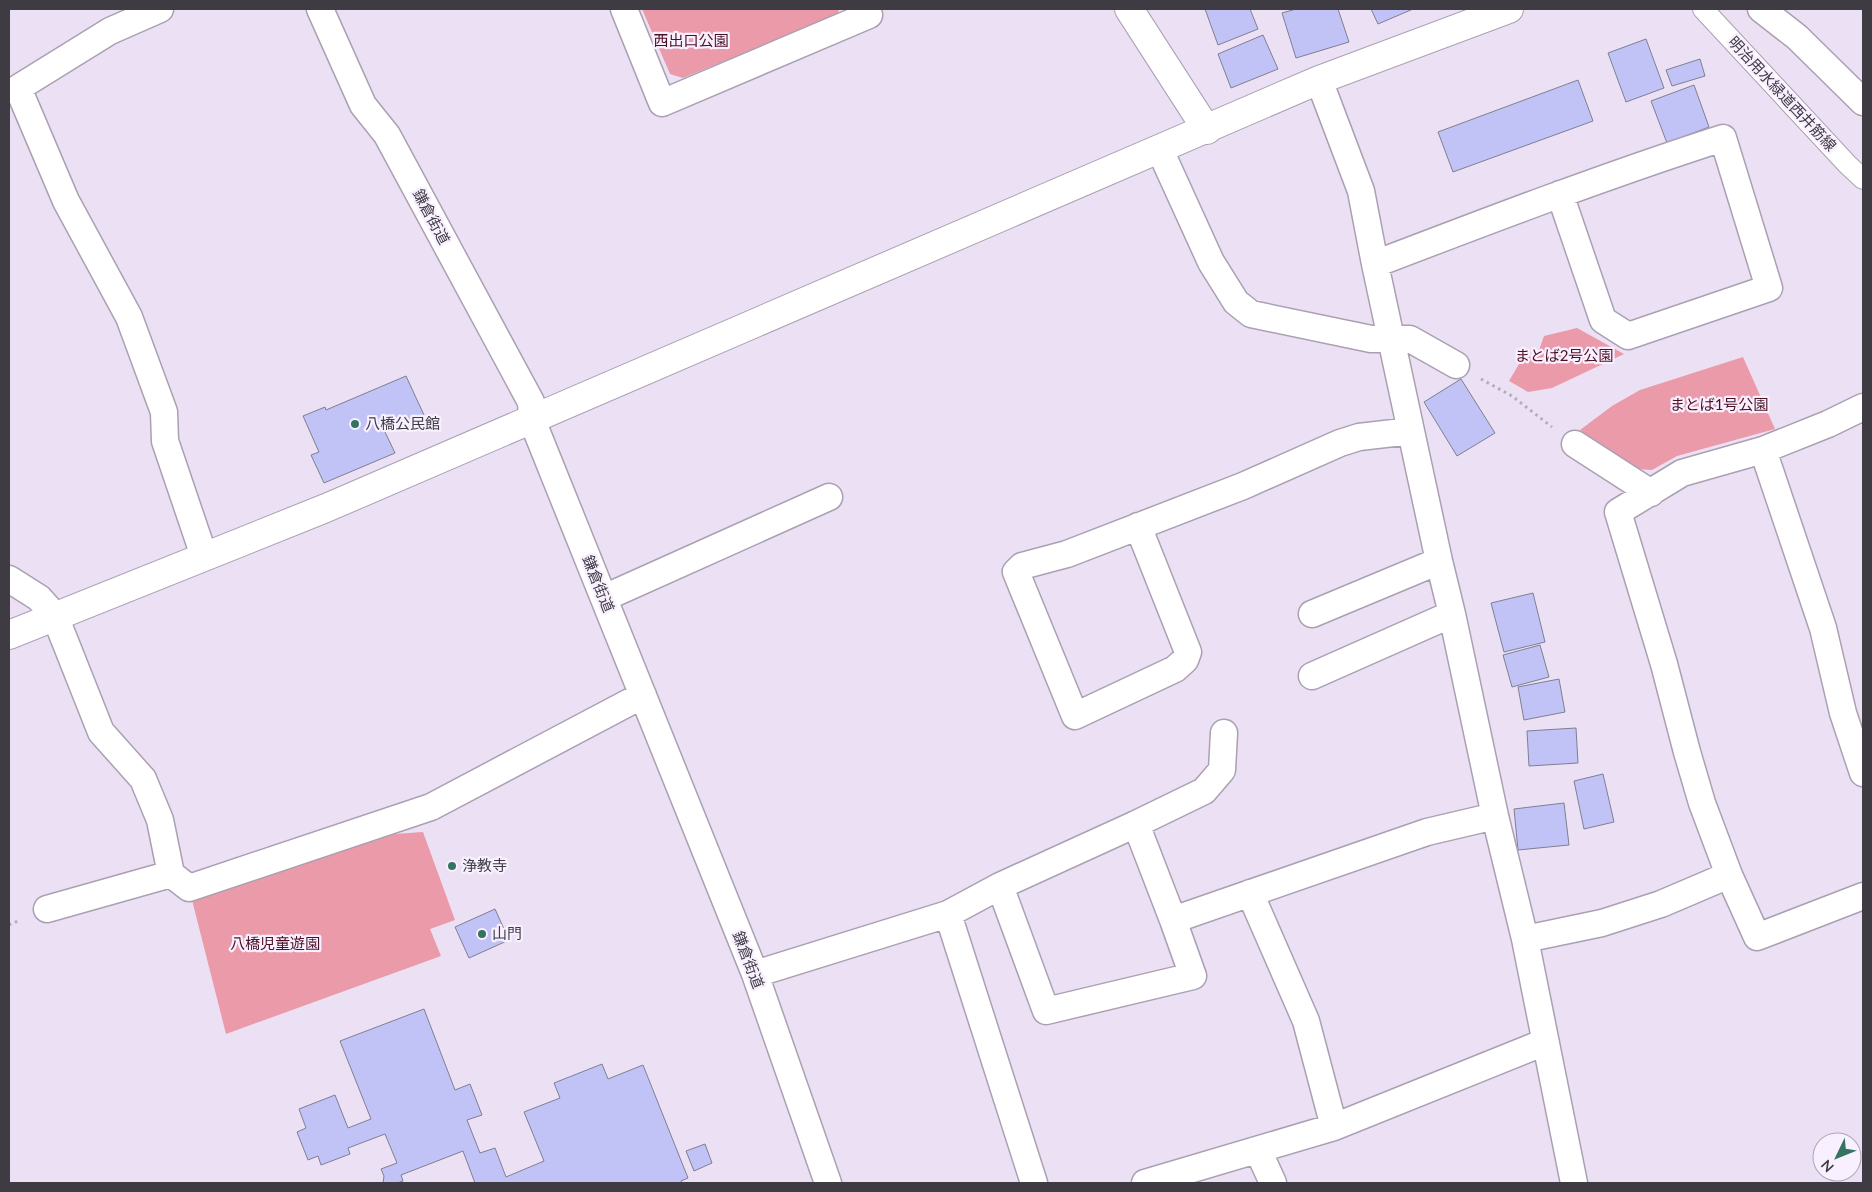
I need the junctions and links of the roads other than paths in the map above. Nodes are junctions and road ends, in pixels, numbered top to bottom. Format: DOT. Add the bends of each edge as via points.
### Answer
graph roads {
  1 [pos="160,9"];
  2 [pos="320,9"];
  3 [pos="624,9"];
  4 [pos="1129,9"];
  5 [pos="1509,9"];
  6 [pos="1703,9"];
  7 [pos="1760,9"];
  8 [pos="870,11"];
  9 [pos="1319,80"];
  10 [pos="1863,102"];
  11 [pos="1207,130"];
  12 [pos="1160,150"];
  13 [pos="1863,179"];
  14 [pos="1560,194"];
  15 [pos="1375,264"];
  16 [pos="1390,338"];
  17 [pos="1456,365"];
  18 [pos="1863,407"];
  19 [pos="532,420"];
  20 [pos="1411,431"];
  21 [pos="1575,444"];
  22 [pos="1763,450"];
  23 [pos="1651,493"];
  24 [pos="829,497"];
  25 [pos="1138,526"];
  26 [pos="204,556"];
  27 [pos="1439,561"];
  28 [pos="9,579"];
  29 [pos="604,598"];
  30 [pos="1312,614"];
  31 [pos="1452,614"];
  32 [pos="55,616"];
  33 [pos="9,635"];
  34 [pos="1312,676"];
  35 [pos="643,695"];
  36 [pos="1224,733"];
  37 [pos="1863,774"];
  38 [pos="1495,816"];
  39 [pos="1136,824"];
  40 [pos="171,874"];
  41 [pos="1729,875"];
  42 [pos="1000,886"];
  43 [pos="1250,893"];
  44 [pos="1863,896"];
  45 [pos="47,909"];
  46 [pos="948,914"];
  47 [pos="1172,920"];
  48 [pos="1525,939"];
  49 [pos="755,974"];
  50 [pos="1545,1042"];
  51 [pos="1334,1126"];
  52 [pos="1258,1150"];
  53 [pos="828,1183"];
  54 [pos="1034,1183"];
  55 [pos="1145,1183"];
  56 [pos="1273,1183"];
  57 [pos="1574,1183"];
  1 -- 26 [label="street" via="110,31 18,88 66,201 130,316 164,412 165,441"];
  2 -- 19 [label="street, 鎌倉街道" via="364,106 387,135 531,402"];
  3 -- 8 [label="street" via="662,103"];
  4 -- 11 [label="street"];
  5 -- 9 [label="street"];
  6 -- 13 [label="street, 明治用水緑道西井筋線"];
  7 -- 10 [label="street" via="1797,37"];
  9 -- 11 [label="street"];
  9 -- 15 [label="street" via="1361,191"];
  11 -- 12 [label="street"];
  12 -- 16 [label="street" via="1211,262 1236,302 1252,314 1371,339"];
  12 -- 19 [label="street"];
  14 -- 14 [label="street" via="1723,138 1769,288 1628,336 1603,320"];
  14 -- 15 [label="street"];
  15 -- 16 [label="street"];
  16 -- 17 [label="street" via="1410,339"];
  16 -- 20 [label="street"];
  18 -- 22 [label="street"];
  19 -- 26 [label="street"];
  19 -- 29 [label="street, 鎌倉街道"];
  20 -- 25 [label="street" via="1359,437 1340,443 1243,486"];
  20 -- 27 [label="street"];
  21 -- 23 [label="street"];
  22 -- 23 [label="street" via="1682,473"];
  22 -- 37 [label="street" via="1823,628 1843,713"];
  23 -- 41 [label="street" via="1618,512 1702,803"];
  24 -- 29 [label="street"];
  25 -- 25 [label="street" via="1067,554 1022,566 1016,572 1075,716 1176,669 1188,652"];
  26 -- 32 [label="street"];
  27 -- 30 [label="street"];
  27 -- 31 [label="street"];
  28 -- 32 [label="street" via="39,598"];
  29 -- 35 [label="street, 鎌倉街道"];
  31 -- 34 [label="street"];
  31 -- 38 [label="street"];
  32 -- 33 [label="street"];
  32 -- 40 [label="street" via="101,732 143,779 160,820"];
  35 -- 40 [label="street" via="430,807 189,888"];
  35 -- 49 [label="street, 鎌倉街道"];
  36 -- 39 [label="street" via="1222,770 1204,791"];
  38 -- 43 [label="street" via="1427,832"];
  38 -- 48 [label="street"];
  39 -- 42 [label="street"];
  39 -- 47 [label="street"];
  40 -- 45 [label="street"];
  41 -- 44 [label="street" via="1757,937"];
  41 -- 48 [label="street" via="1660,904 1610,920"];
  42 -- 46 [label="street"];
  42 -- 47 [label="street" via="1046,1011 1193,976"];
  43 -- 47 [label="street"];
  43 -- 51 [label="street" via="1306,1021"];
  46 -- 49 [label="street"];
  46 -- 54 [label="street"];
  48 -- 50 [label="street"];
  49 -- 53 [label="street, 鎌倉街道"];
  50 -- 51 [label="street"];
  50 -- 57 [label="street"];
  51 -- 52 [label="street"];
  52 -- 55 [label="street"];
  52 -- 56 [label="street"];
}
